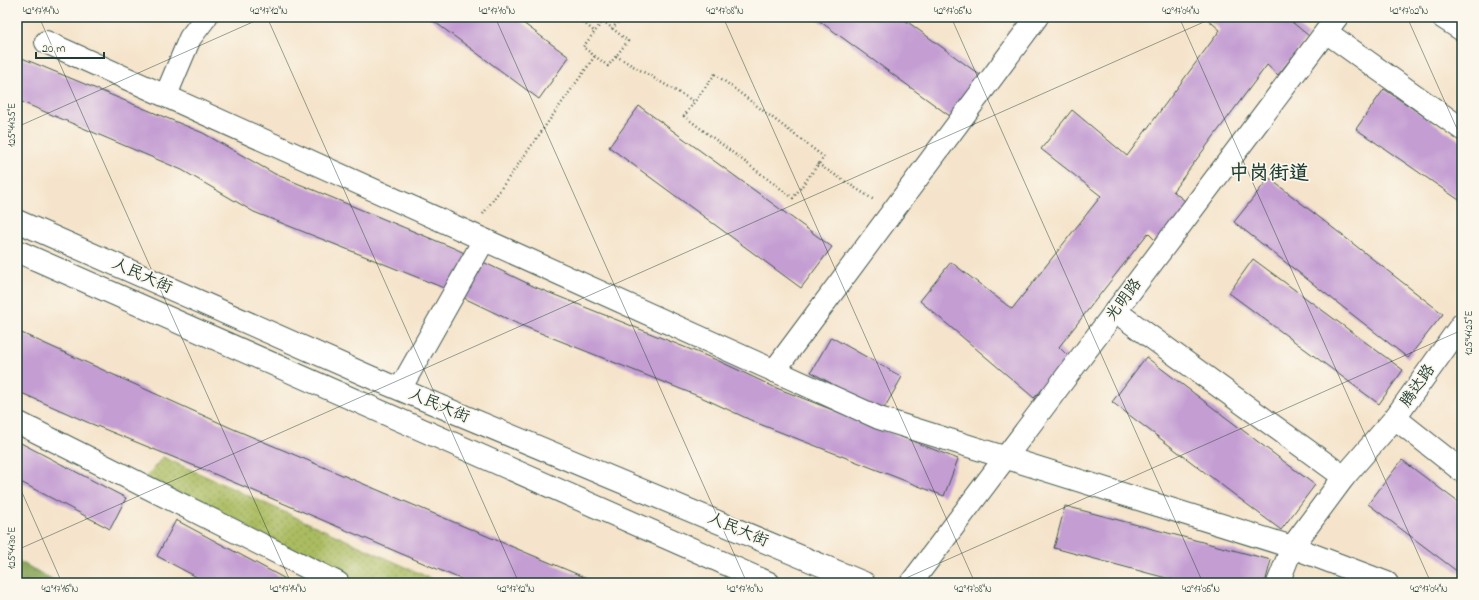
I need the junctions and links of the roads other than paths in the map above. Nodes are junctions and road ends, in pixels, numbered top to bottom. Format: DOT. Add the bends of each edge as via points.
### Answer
graph roads {
  1 [pos="206,17"];
  2 [pos="1037,17"];
  3 [pos="1442,17"];
  4 [pos="1332,24"];
  5 [pos="1462,30"];
  6 [pos="46,42"];
  7 [pos="166,95"];
  8 [pos="1462,129"];
  9 [pos="17,221"];
  10 [pos="477,236"];
  11 [pos="17,251"];
  12 [pos="1115,311"];
  13 [pos="1462,324"];
  14 [pos="774,371"];
  15 [pos="400,389"];
  16 [pos="1395,418"];
  17 [pos="17,422"];
  18 [pos="1005,458"];
  19 [pos="1462,471"];
  20 [pos="1344,477"];
  21 [pos="1292,547"];
  22 [pos="338,583"];
  23 [pos="769,583"];
  24 [pos="864,583"];
  25 [pos="910,583"];
  26 [pos="1278,583"];
  27 [pos="1387,583"];
  1 -- 7 [label="street" via="190,38"];
  2 -- 14 [label="street"];
  3 -- 5 [label="street"];
  4 -- 8 [label="street"];
  4 -- 12 [label="street, 光明路"];
  6 -- 7 [label="street"];
  7 -- 10 [label="street"];
  9 -- 15 [label="street, 人民大街"];
  10 -- 14 [label="street"];
  10 -- 15 [label="street"];
  11 -- 23 [label="street, 人民大街"];
  12 -- 18 [label="street, 光明路"];
  12 -- 20 [label="street"];
  13 -- 16 [label="street, 腾达路"];
  14 -- 18 [label="street" via="879,418"];
  15 -- 24 [label="street, 人民大街"];
  16 -- 19 [label="street, 腾达路"];
  16 -- 20 [label="street"];
  17 -- 22 [label="street"];
  18 -- 21 [label="street"];
  18 -- 25 [label="street, 光明路"];
  20 -- 21 [label="street"];
  21 -- 26 [label="street"];
  21 -- 27 [label="street"];
}
